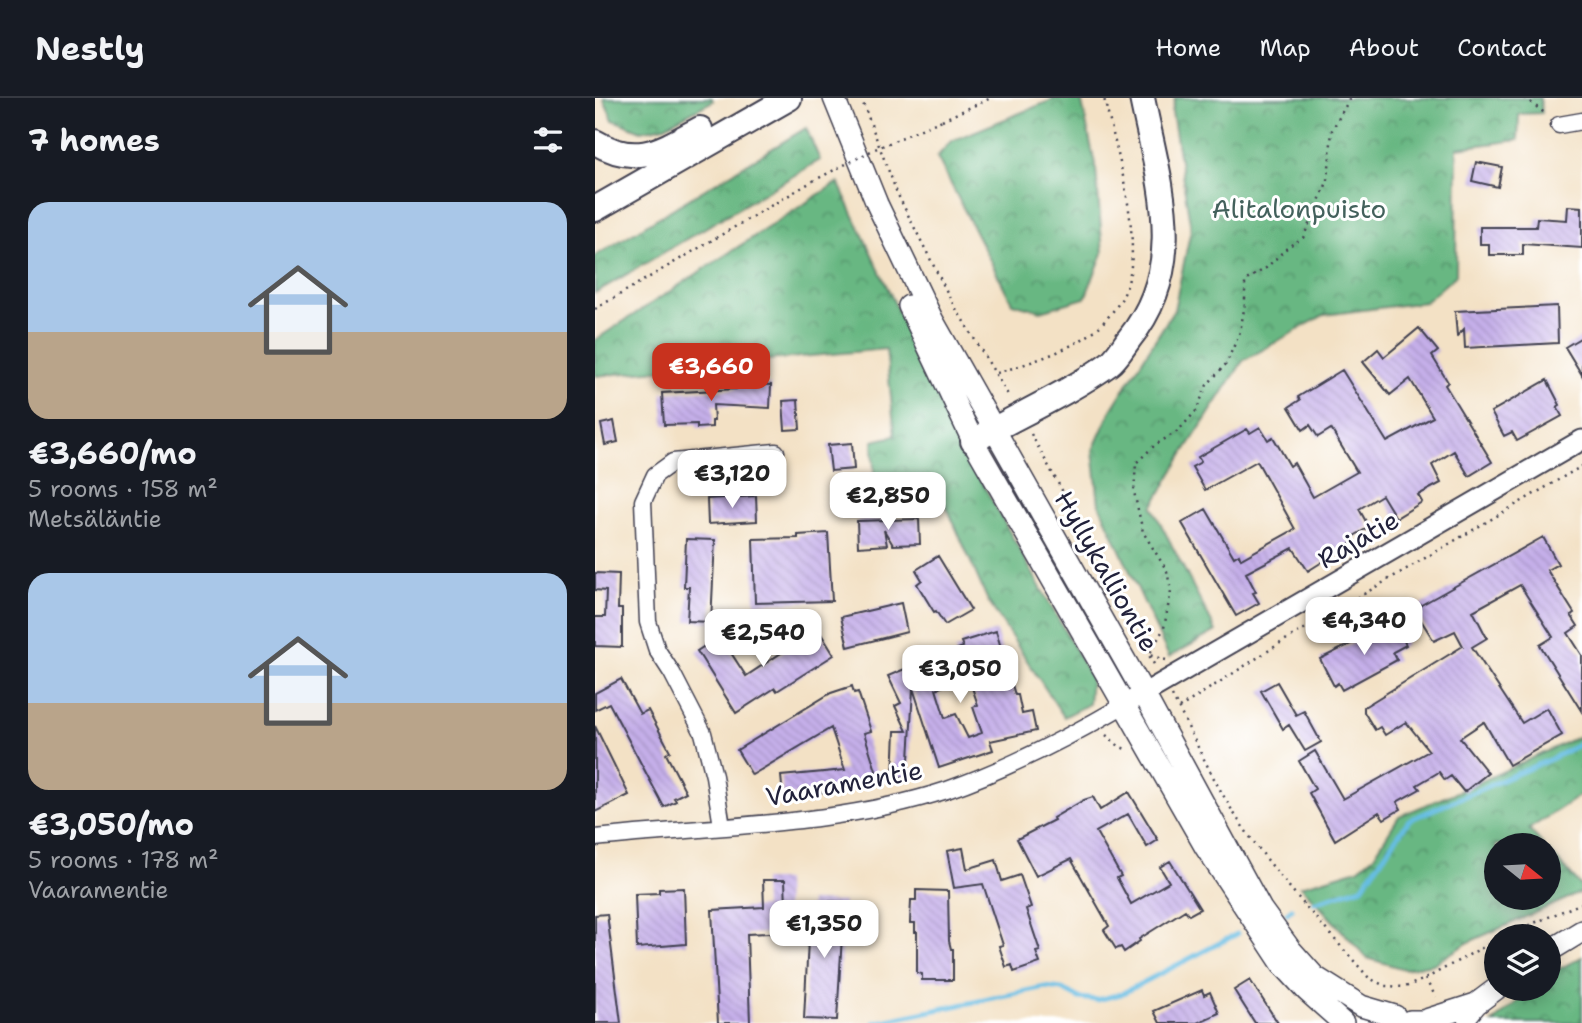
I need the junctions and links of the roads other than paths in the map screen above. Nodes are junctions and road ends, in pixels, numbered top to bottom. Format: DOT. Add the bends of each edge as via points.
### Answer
graph roads {
  1 [pos="759,98"];
  2 [pos="820,98"];
  3 [pos="834,98"];
  4 [pos="1142,98"];
  5 [pos="788,99"];
  6 [pos="1582,121"];
  7 [pos="1559,125"];
  8 [pos="595,142"];
  9 [pos="595,209"];
  10 [pos="983,435"];
  11 [pos="1582,440"];
  12 [pos="776,452"];
  13 [pos="1144,694"];
  14 [pos="1124,705"];
  15 [pos="722,827"];
  16 [pos="595,838"];
  17 [pos="1582,931"];
  18 [pos="1561,944"];
  19 [pos="1484,998"];
  20 [pos="1476,1004"];
  21 [pos="1406,1020"];
  22 [pos="1343,1023"];
  23 [pos="1370,1023"];
  24 [pos="1461,1023"];
  1 -- 8 [label="highway" via="655,153 612,151"];
  2 -- 10 [label="main road, Hyllykalliontie" via="863,207"];
  3 -- 10 [label="main road, Hyllykalliontie" via="877,204"];
  4 -- 10 [label="highway" via="1167,243 1159,288 1141,325 1111,363"];
  5 -- 9 [label="highway"];
  6 -- 7 [label="street"];
  10 -- 13 [label="main road, Hyllykalliontie"];
  10 -- 14 [label="main road, Hyllykalliontie"];
  11 -- 13 [label="street, Rajatie"];
  12 -- 15 [label="street" via="673,462 655,475 643,501 648,622 657,650 703,733"];
  13 -- 14 [label="street, Rajatie"];
  13 -- 21 [label="main road, Hyllykalliontie" via="1261,909 1290,949 1315,977 1350,1000"];
  14 -- 15 [label="street, Vaaramentie" via="1040,749 947,789 887,806"];
  14 -- 22 [label="main road, Hyllykalliontie" via="1206,848 1283,965"];
  15 -- 16 [label="street, Vaaramentie"];
  17 -- 18 [label="main road"];
  19 -- 20 [label="main road, Hyllykalliontie"];
  20 -- 21 [label="main road, Hyllykalliontie" via="1423,1021"];
  20 -- 24 [label="main road, Hyllykalliontie"];
  21 -- 23 [label="main road" via="1381,1017"];
}
